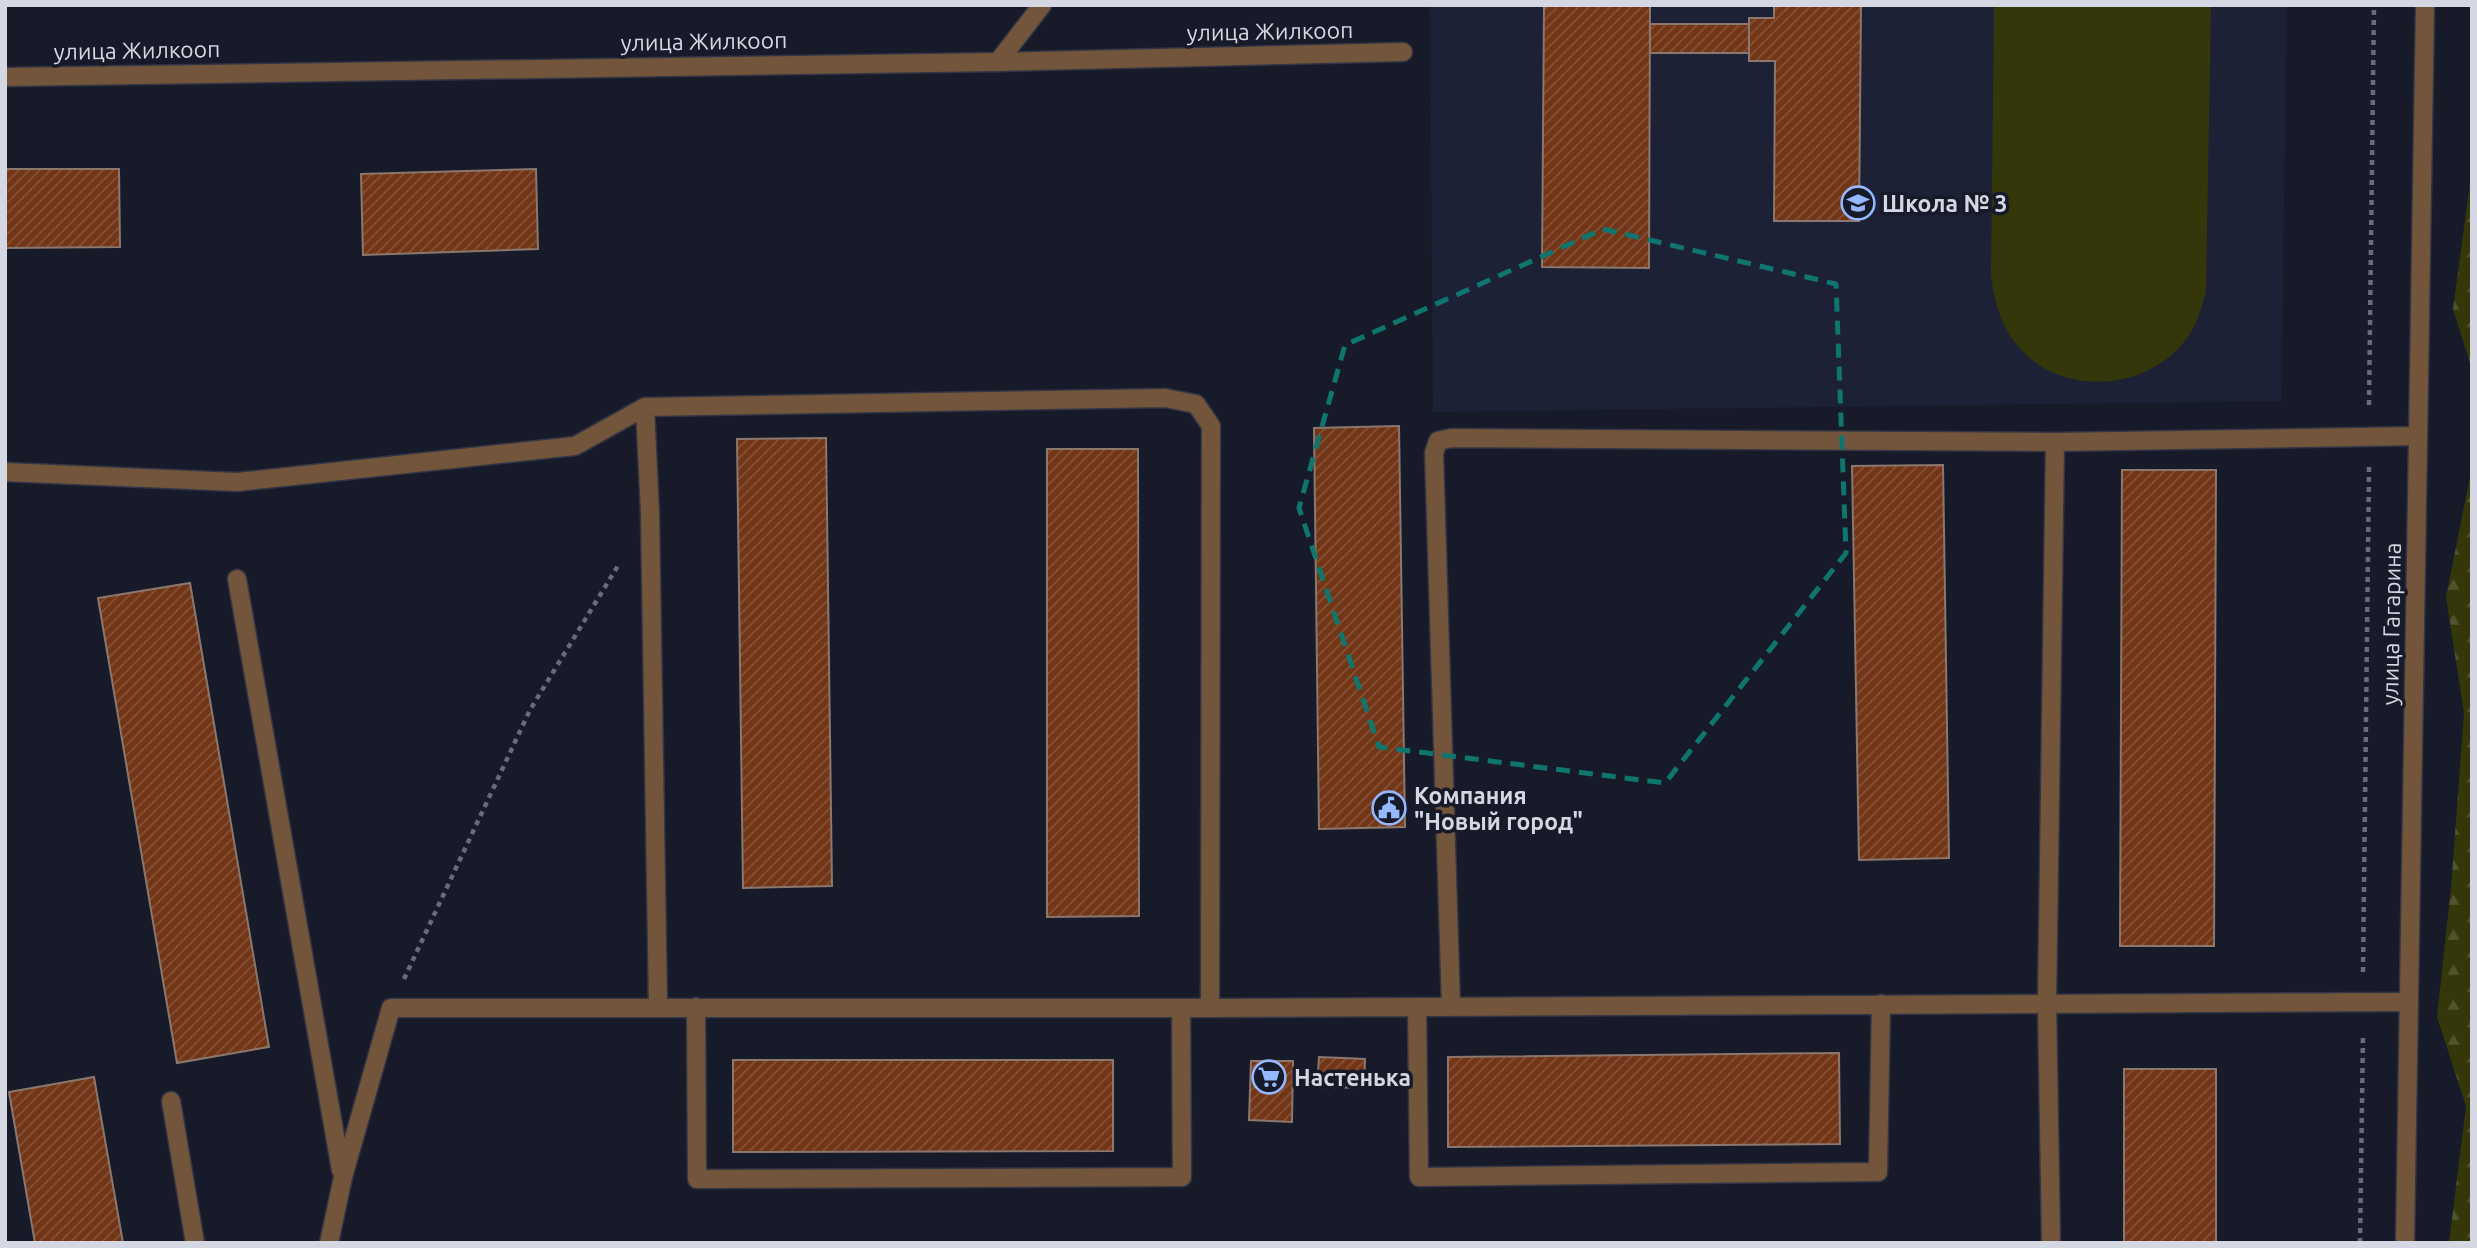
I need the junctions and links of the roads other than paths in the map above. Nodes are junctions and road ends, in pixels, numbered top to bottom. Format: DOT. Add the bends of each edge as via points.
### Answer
graph roads {
  1 [pos="1042,5"];
  2 [pos="2425,5"];
  3 [pos="1403,52"];
  4 [pos="998,62"];
  5 [pos="5,77"];
  6 [pos="645,407"];
  7 [pos="2418,436"];
  8 [pos="2055,442"];
  9 [pos="5,472"];
  10 [pos="237,579"];
  11 [pos="2409,1002"];
  12 [pos="2047,1003"];
  13 [pos="1881,1004"];
  14 [pos="658,1007"];
  15 [pos="696,1007"];
  16 [pos="1417,1007"];
  17 [pos="1451,1007"];
  18 [pos="1181,1008"];
  19 [pos="1210,1008"];
  20 [pos="171,1101"];
  21 [pos="343,1177"];
  22 [pos="195,1243"];
  23 [pos="329,1243"];
  24 [pos="2051,1243"];
  25 [pos="2405,1243"];
  1 -- 4 [label="street"];
  2 -- 7 [label="street, улица Гагарина"];
  3 -- 4 [label="street, улица Жилкооп"];
  4 -- 5 [label="street, улица Жилкооп"];
  6 -- 9 [label="street" via="575,446 237,482"];
  6 -- 14 [label="street"];
  6 -- 19 [label="street" via="1165,398 1196,404 1211,426"];
  7 -- 8 [label="street"];
  7 -- 11 [label="street, улица Гагарина"];
  8 -- 12 [label="street"];
  8 -- 17 [label="street" via="1438,441 1434,453"];
  10 -- 21 [label="street"];
  11 -- 12 [label="street"];
  11 -- 25 [label="street, улица Гагарина"];
  12 -- 13 [label="street"];
  12 -- 24 [label="street"];
  13 -- 16 [label="street" via="1878,1172 1419,1177"];
  13 -- 17 [label="street"];
  14 -- 15 [label="street"];
  14 -- 21 [label="street" via="391,1008"];
  15 -- 18 [label="street"];
  15 -- 18 [label="street" via="696,1179 1182,1177"];
  16 -- 17 [label="street"];
  16 -- 19 [label="street"];
  18 -- 19 [label="street"];
  20 -- 22 [label="street"];
  21 -- 23 [label="street"];
}
